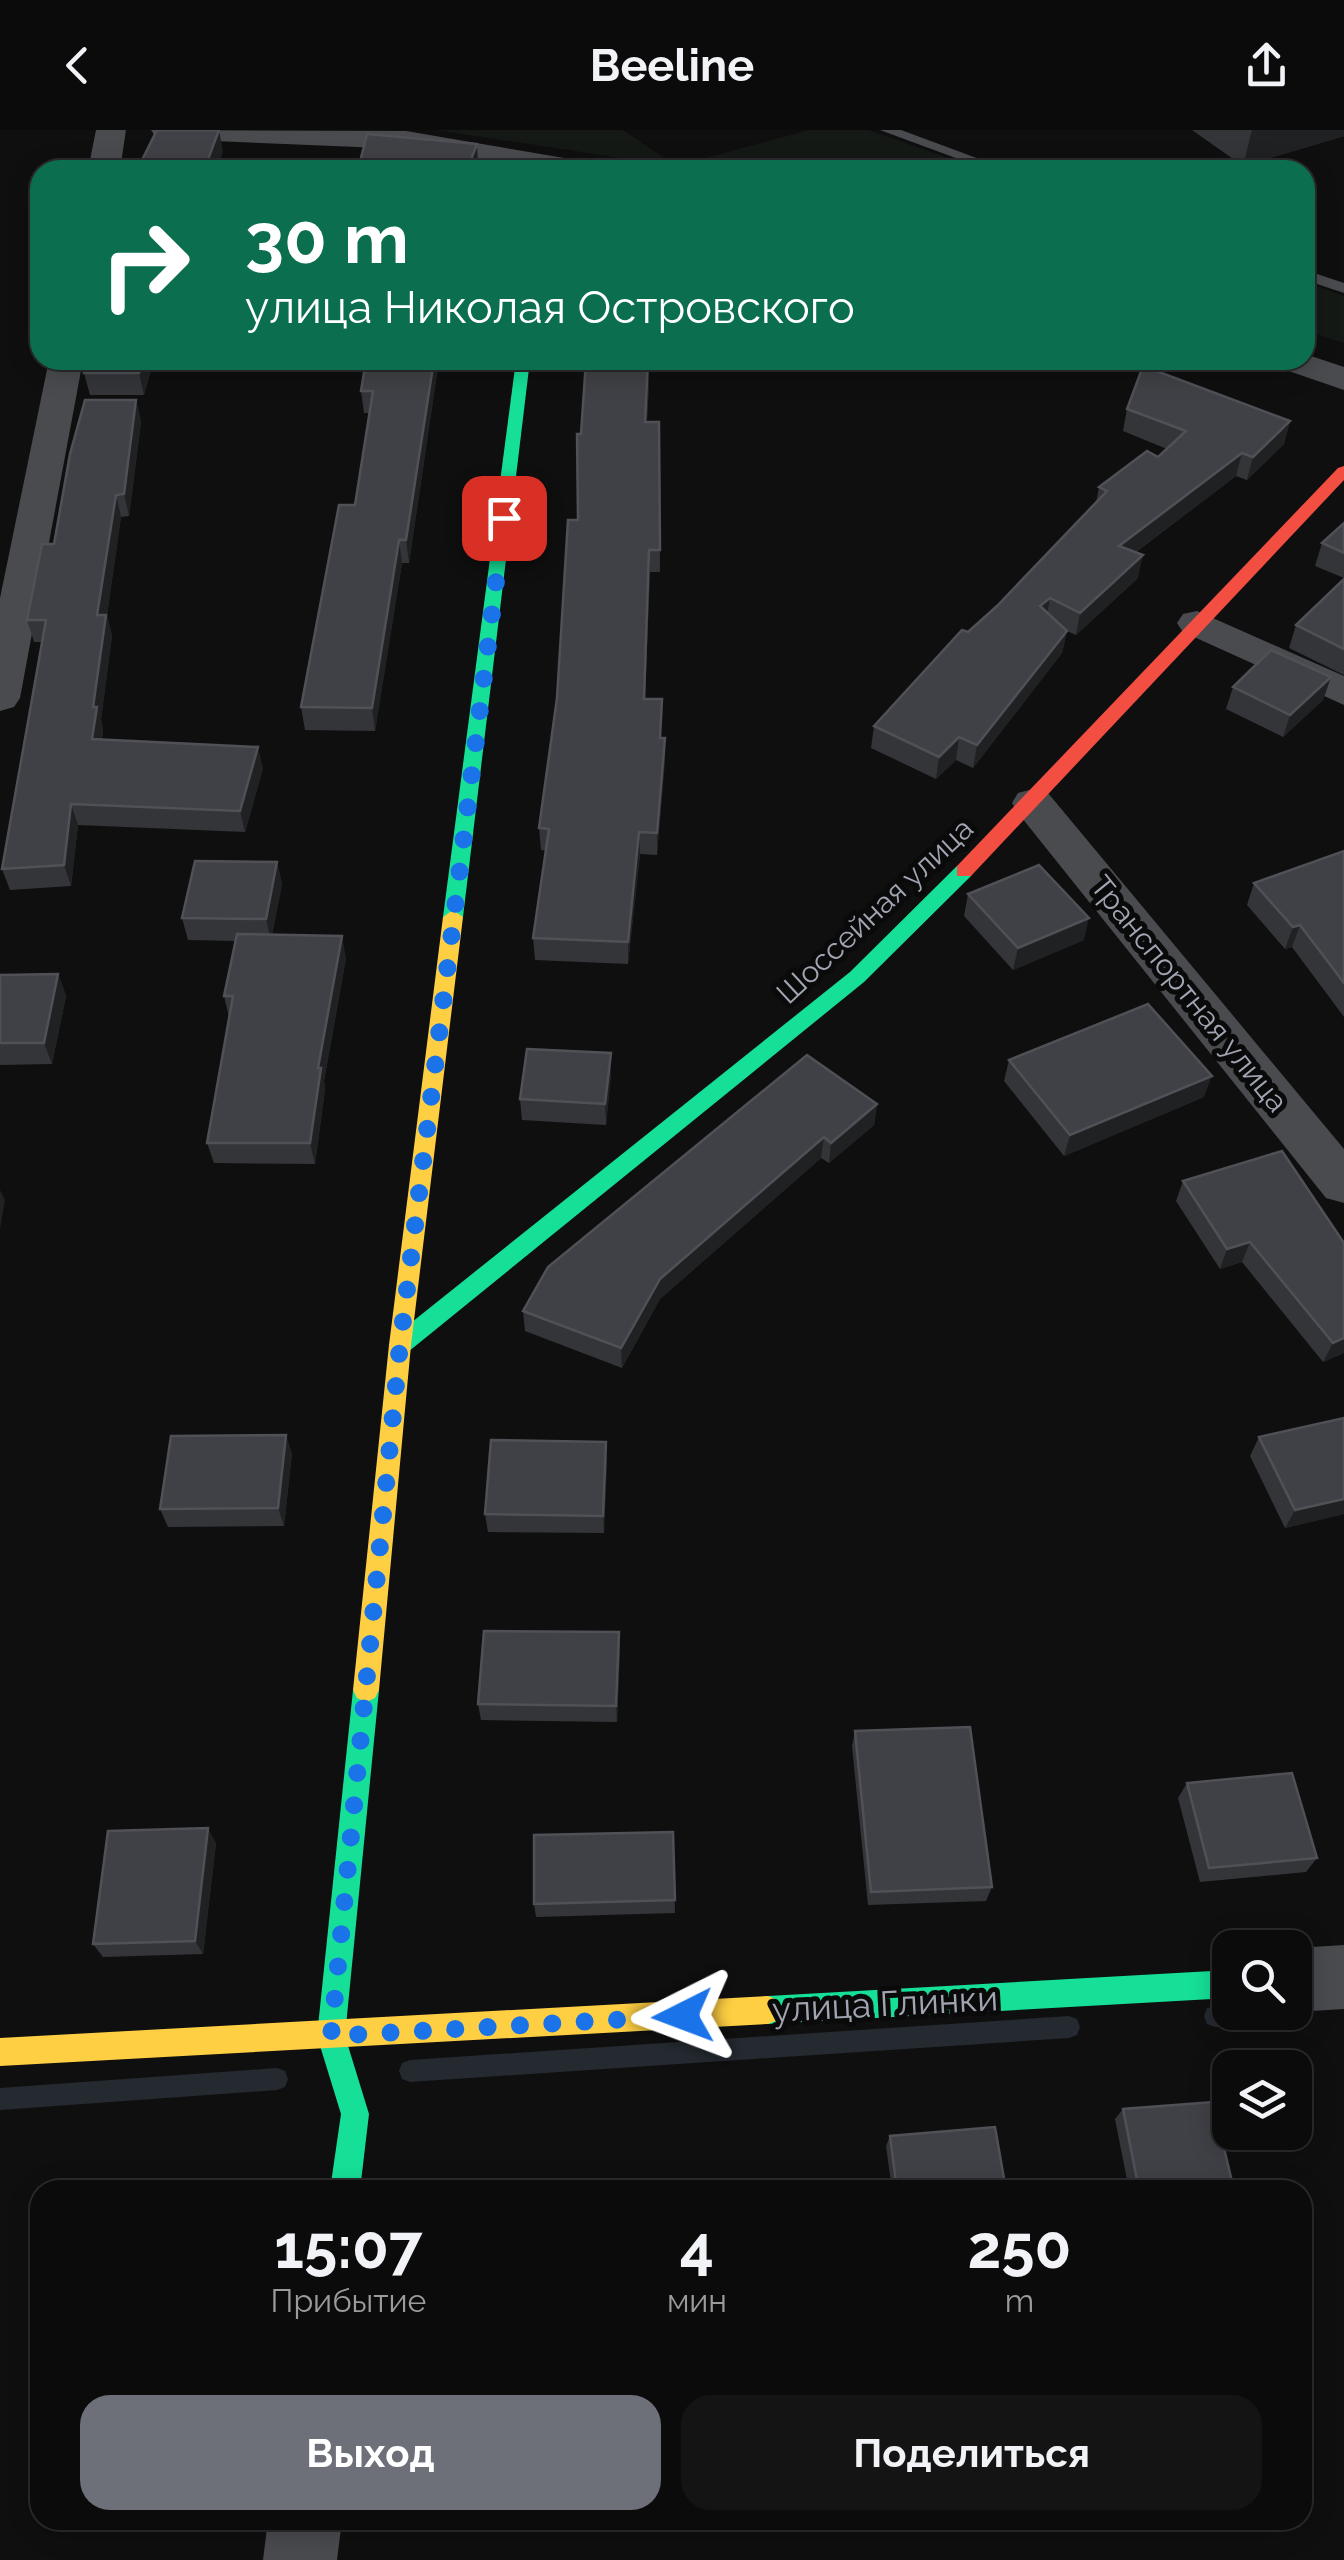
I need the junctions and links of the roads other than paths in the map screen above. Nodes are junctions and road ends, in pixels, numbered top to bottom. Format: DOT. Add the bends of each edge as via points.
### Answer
graph roads {
  1 [pos="112,130"];
  2 [pos="166,130"];
  3 [pos="887,130"];
  4 [pos="106,160"];
  5 [pos="510,160"];
  6 [pos="973,160"];
  7 [pos="1315,278"];
  8 [pos="1344,288"];
  9 [pos="1315,369"];
  10 [pos="64,370"];
  11 [pos="522,370"];
  12 [pos="1344,379"];
  13 [pos="1344,471"];
  14 [pos="1197,623"];
  15 [pos="1344,692"];
  16 [pos="0,698"];
  17 [pos="1033,803"];
  18 [pos="1344,1184"];
  19 [pos="400,1345"];
  20 [pos="1344,1977"];
  21 [pos="1312,1979"];
  22 [pos="1212,1985"];
  23 [pos="331,2036"];
  24 [pos="0,2052"];
  25 [pos="347,2180"];
  26 [pos="304,2530"];
  27 [pos="300,2560"];
  1 -- 4 [label="street"];
  2 -- 5 [label="street" via="406,140"];
  3 -- 6 [label="lane"];
  7 -- 8 [label="lane"];
  9 -- 12 [label="street"];
  10 -- 16 [label="street"];
  11 -- 19 [label="street"];
  13 -- 14 [label="street, Шоссейная улица"];
  14 -- 15 [label="street"];
  14 -- 17 [label="street, Шоссейная улица"];
  17 -- 18 [label="street, Транспортная улица"];
  17 -- 19 [label="street, Шоссейная улица" via="857,977"];
  19 -- 23 [label="street"];
  20 -- 21 [label="street"];
  22 -- 23 [label="street, улица Глинки"];
  23 -- 24 [label="street, улица Глинки"];
  23 -- 25 [label="street" via="355,2114"];
  26 -- 27 [label="street"];
}
